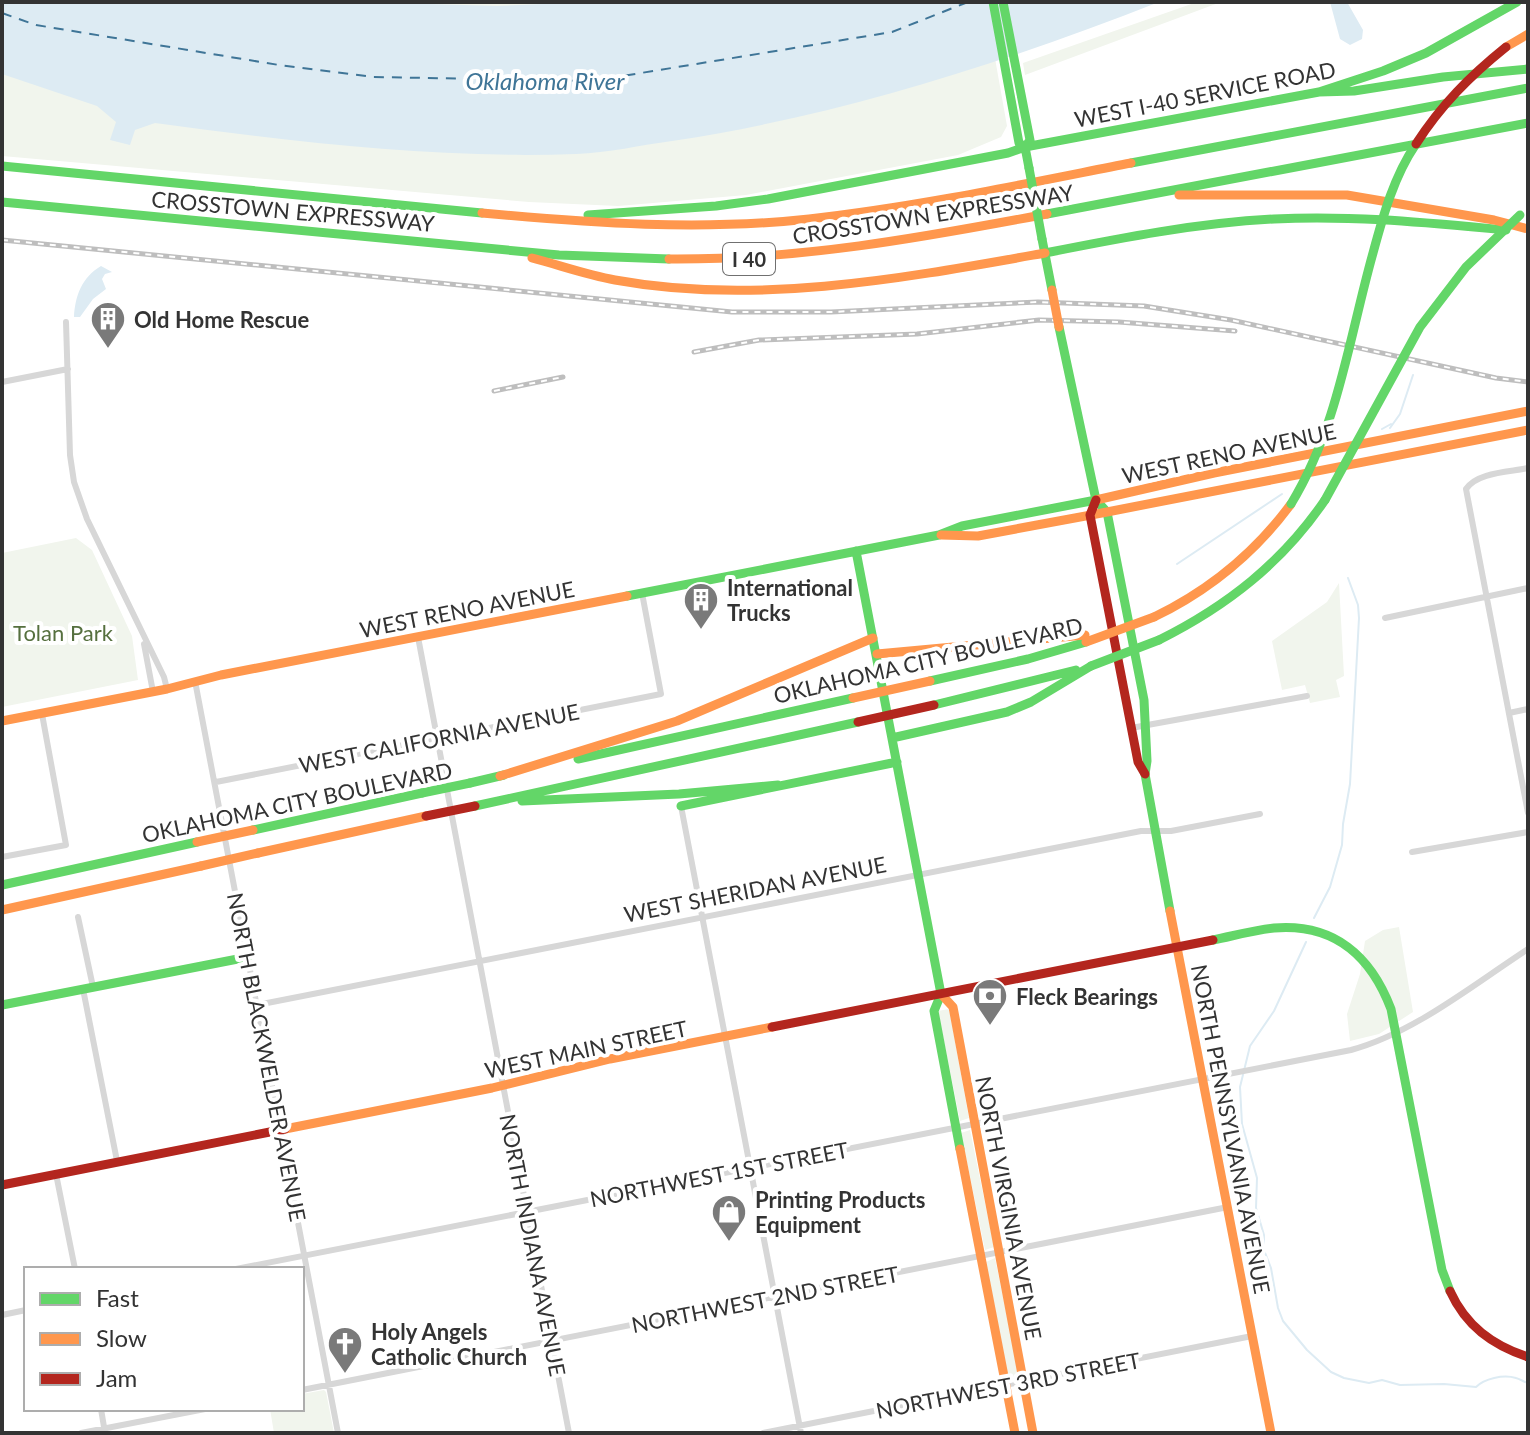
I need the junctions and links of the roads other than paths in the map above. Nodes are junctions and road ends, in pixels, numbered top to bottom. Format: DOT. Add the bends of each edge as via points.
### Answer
graph roads {
  1 [pos="993,2"];
  2 [pos="1003,2"];
  3 [pos="1517,2"];
  4 [pos="1528,34"];
  5 [pos="1528,69"];
  6 [pos="1528,88"];
  7 [pos="1319,92"];
  8 [pos="1528,123"];
  9 [pos="1021,124"];
  10 [pos="1025,147"];
  11 [pos="2,166"];
  12 [pos="1154,194"];
  13 [pos="2,202"];
  14 [pos="1524,212"];
  15 [pos="538,218"];
  16 [pos="1528,230"];
  17 [pos="501,249"];
  18 [pos="1045,253"];
  19 [pos="66,322"];
  20 [pos="68,369"];
  21 [pos="2,382"];
  22 [pos="1528,411"];
  23 [pos="1528,430"];
  24 [pos="1277,460"];
  25 [pos="1528,468"];
  26 [pos="1281,478"];
  27 [pos="1096,500"];
  28 [pos="1107,512"];
  29 [pos="1090,515"];
  30 [pos="939,535"];
  31 [pos="856,551"];
  32 [pos="1121,580"];
  33 [pos="1528,588"];
  34 [pos="1104,592"];
  35 [pos="642,593"];
  36 [pos="1486,596"];
  37 [pos="1385,618"];
  38 [pos="142,637"];
  39 [pos="418,637"];
  40 [pos="873,638"];
  41 [pos="1085,638"];
  42 [pos="877,654"];
  43 [pos="1091,666"];
  44 [pos="195,681"];
  45 [pos="1122,681"];
  46 [pos="1141,685"];
  47 [pos="167,689"];
  48 [pos="153,692"];
  49 [pos="1307,696"];
  50 [pos="1528,709"];
  51 [pos="1509,713"];
  52 [pos="42,714"];
  53 [pos="2,721"];
  54 [pos="1146,724"];
  55 [pos="1131,728"];
  56 [pos="892,738"];
  57 [pos="437,739"];
  58 [pos="897,762"];
  59 [pos="1145,774"];
  60 [pos="500,776"];
  61 [pos="216,782"];
  62 [pos="778,785"];
  63 [pos="488,803"];
  64 [pos="681,806"];
  65 [pos="1528,813"];
  66 [pos="1260,814"];
  67 [pos="1155,832"];
  68 [pos="1528,832"];
  69 [pos="1412,852"];
  70 [pos="2,857"];
  71 [pos="919,875"];
  72 [pos="2,885"];
  73 [pos="2,910"];
  74 [pos="78,917"];
  75 [pos="702,918"];
  76 [pos="1177,948"];
  77 [pos="1528,949"];
  78 [pos="248,957"];
  79 [pos="479,962"];
  80 [pos="88,988"];
  81 [pos="941,994"];
  82 [pos="2,1005"];
  83 [pos="257,1005"];
  84 [pos="1396,1032"];
  85 [pos="725,1037"];
  86 [pos="1203,1078"];
  87 [pos="503,1086"];
  88 [pos="975,1124"];
  89 [pos="957,1128"];
  90 [pos="280,1130"];
  91 [pos="117,1161"];
  92 [pos="751,1168"];
  93 [pos="56,1174"];
  94 [pos="2,1185"];
  95 [pos="1228,1207"];
  96 [pos="526,1212"];
  97 [pos="999,1253"];
  98 [pos="304,1255"];
  99 [pos="981,1256"];
  100 [pos="75,1267"];
  101 [pos="246,1267"];
  102 [pos="775,1297"];
  103 [pos="24,1310"];
  104 [pos="2,1315"];
  105 [pos="1252,1336"];
  106 [pos="551,1341"];
  107 [pos="1528,1357"];
  108 [pos="1024,1382"];
  109 [pos="330,1385"];
  110 [pos="1006,1385"];
  111 [pos="304,1390"];
  112 [pos="101,1411"];
  113 [pos="196,1411"];
  114 [pos="800,1430"];
  115 [pos="105,1431"];
  116 [pos="81,1433"];
  117 [pos="338,1433"];
  118 [pos="569,1433"];
  119 [pos="763,1433"];
  120 [pos="1015,1433"];
  121 [pos="1033,1433"];
  122 [pos="1271,1433"];
  1 -- 9 [label="main road"];
  2 -- 9 [label="main road"];
  3 -- 7 [label="main road, WEST I-40 SERVICE ROAD" via="1413,59"];
  4 -- 41 [label="main road, OKLAHOMA CITY BOULEVARD, bridge" via="1476,70 1439,107 1398,173 1329,427 1291,504 1264,539 1192,599 1117,631"];
  5 -- 7 [label="main road"];
  6 -- 15 [label="main road, CROSSTOWN EXPRESSWAY / I 40" via="860,213 734,225"];
  7 -- 10 [label="main road, WEST I-40 SERVICE ROAD"];
  8 -- 12 [label="main road, CROSSTOWN EXPRESSWAY / I 40"];
  9 -- 10 [label="main road" via="1030,140"];
  10 -- 15 [label="main road, WEST I-40 SERVICE ROAD" via="768,199"];
  10 -- 18 [label="main road, bridge"];
  11 -- 15 [label="main road, CROSSTOWN EXPRESSWAY / I 40"];
  12 -- 16 [label="main road" via="1347,195"];
  12 -- 17 [label="main road, CROSSTOWN EXPRESSWAY / I 40" via="813,254 619,259"];
  13 -- 17 [label="main road, CROSSTOWN EXPRESSWAY / I 40"];
  14 -- 43 [label="main road, OKLAHOMA CITY BOULEVARD, bridge" via="1467,265 1427,316 1345,468 1287,551 1208,614"];
  16 -- 18 [label="main road" via="1303,218 1202,225"];
  17 -- 18 [label="main road" via="625,282 722,288 862,283"];
  18 -- 27 [label="main road, bridge"];
  19 -- 20 [label="street"];
  20 -- 21 [label="street"];
  20 -- 38 [label="street" via="74,482"];
  22 -- 24 [label="main road, WEST RENO AVENUE"];
  23 -- 26 [label="main road, WEST RENO AVENUE"];
  24 -- 26 [label="main road"];
  24 -- 27 [label="main road, WEST RENO AVENUE"];
  25 -- 36 [label="street" via="1481,477 1466,489"];
  26 -- 28 [label="main road, WEST RENO AVENUE"];
  27 -- 28 [label="main road"];
  27 -- 29 [label="main road"];
  27 -- 30 [label="main road, WEST RENO AVENUE"];
  28 -- 29 [label="main road, WEST RENO AVENUE"];
  28 -- 32 [label="main road"];
  29 -- 30 [label="main road, WEST RENO AVENUE" via="978,536"];
  29 -- 34 [label="main road"];
  30 -- 31 [label="main road, WEST RENO AVENUE"];
  31 -- 35 [label="main road, WEST RENO AVENUE"];
  31 -- 40 [label="main road, NORTH VIRGINIA AVENUE"];
  32 -- 34 [label="main road"];
  32 -- 46 [label="main road"];
  33 -- 36 [label="street"];
  34 -- 45 [label="main road"];
  35 -- 39 [label="main road, WEST RENO AVENUE"];
  35 -- 57 [label="street, WEST CALIFORNIA AVENUE" via="661,694"];
  36 -- 37 [label="street"];
  36 -- 51 [label="street"];
  38 -- 47 [label="street"];
  38 -- 48 [label="street"];
  39 -- 44 [label="main road, WEST RENO AVENUE"];
  39 -- 57 [label="street, NORTH INDIANA AVENUE"];
  40 -- 42 [label="main road, NORTH VIRGINIA AVENUE"];
  40 -- 60 [label="main road" via="677,721"];
  41 -- 42 [label="main road"];
  41 -- 60 [label="main road, OKLAHOMA CITY BOULEVARD, bridge" via="1028,659"];
  42 -- 56 [label="main road, NORTH VIRGINIA AVENUE"];
  43 -- 56 [label="main road" via="1007,712"];
  43 -- 63 [label="main road, OKLAHOMA CITY BOULEVARD, bridge"];
  44 -- 47 [label="main road, WEST RENO AVENUE"];
  44 -- 61 [label="street, NORTH BLACKWELDER AVENUE"];
  45 -- 46 [label="main road"];
  45 -- 55 [label="main road"];
  46 -- 54 [label="main road"];
  47 -- 48 [label="main road, WEST RENO AVENUE"];
  48 -- 52 [label="main road, WEST RENO AVENUE"];
  49 -- 54 [label="street"];
  50 -- 51 [label="street"];
  51 -- 65 [label="street"];
  52 -- 53 [label="main road, WEST RENO AVENUE"];
  52 -- 70 [label="street" via="66,845"];
  54 -- 55 [label="street"];
  54 -- 59 [label="main road"];
  55 -- 59 [label="main road"];
  56 -- 58 [label="main road, NORTH VIRGINIA AVENUE"];
  57 -- 61 [label="street, WEST CALIFORNIA AVENUE"];
  57 -- 79 [label="street, NORTH INDIANA AVENUE"];
  58 -- 62 [label="main road"];
  58 -- 71 [label="main road, NORTH VIRGINIA AVENUE"];
  59 -- 67 [label="main road, NORTH PENNSYLVANIA AVENUE"];
  60 -- 72 [label="main road, OKLAHOMA CITY BOULEVARD, bridge"];
  61 -- 78 [label="street, NORTH BLACKWELDER AVENUE"];
  62 -- 63 [label="main road"];
  62 -- 64 [label="main road"];
  63 -- 73 [label="main road, OKLAHOMA CITY BOULEVARD, bridge"];
  64 -- 75 [label="street"];
  66 -- 67 [label="street, WEST SHERIDAN AVENUE"];
  67 -- 71 [label="street, WEST SHERIDAN AVENUE"];
  67 -- 76 [label="main road, NORTH PENNSYLVANIA AVENUE"];
  68 -- 69 [label="street"];
  71 -- 75 [label="street, WEST SHERIDAN AVENUE"];
  71 -- 81 [label="main road, NORTH VIRGINIA AVENUE"];
  74 -- 80 [label="street"];
  75 -- 79 [label="street, WEST SHERIDAN AVENUE"];
  75 -- 85 [label="street"];
  76 -- 81 [label="main road, WEST MAIN STREET"];
  76 -- 84 [label="main road, WEST MAIN STREET" via="1285,927 1331,936 1373,968 1387,995"];
  76 -- 86 [label="main road, NORTH PENNSYLVANIA AVENUE"];
  77 -- 84 [label="street, NORTHWEST 1ST STREET"];
  78 -- 80 [label="main road"];
  78 -- 83 [label="street, NORTH BLACKWELDER AVENUE"];
  79 -- 83 [label="street, WEST SHERIDAN AVENUE"];
  79 -- 87 [label="street, NORTH INDIANA AVENUE"];
  80 -- 82 [label="main road"];
  80 -- 91 [label="street"];
  81 -- 85 [label="main road, WEST MAIN STREET"];
  81 -- 88 [label="main road, NORTH VIRGINIA AVENUE" via="953,1007"];
  81 -- 89 [label="main road, NORTH VIRGINIA AVENUE" via="934,1011"];
  83 -- 90 [label="street, NORTH BLACKWELDER AVENUE"];
  84 -- 86 [label="street, NORTHWEST 1ST STREET" via="1351,1050"];
  84 -- 107 [label="main road, WEST MAIN STREET" via="1450,1295 1484,1337"];
  85 -- 87 [label="main road, WEST MAIN STREET"];
  85 -- 92 [label="street"];
  86 -- 88 [label="street, NORTHWEST 1ST STREET"];
  86 -- 95 [label="main road, NORTH PENNSYLVANIA AVENUE"];
  87 -- 90 [label="main road, WEST MAIN STREET"];
  87 -- 96 [label="street, NORTH INDIANA AVENUE"];
  88 -- 89 [label="street, NORTHWEST 1ST STREET"];
  88 -- 97 [label="main road, NORTH VIRGINIA AVENUE"];
  89 -- 92 [label="street, NORTHWEST 1ST STREET"];
  89 -- 99 [label="main road, NORTH VIRGINIA AVENUE"];
  90 -- 91 [label="main road, WEST MAIN STREET"];
  90 -- 98 [label="street, NORTH BLACKWELDER AVENUE"];
  91 -- 93 [label="main road, WEST MAIN STREET"];
  92 -- 96 [label="street, NORTHWEST 1ST STREET"];
  92 -- 102 [label="street"];
  93 -- 94 [label="main road, WEST MAIN STREET"];
  93 -- 100 [label="street"];
  95 -- 97 [label="street, NORTHWEST 2ND STREET"];
  95 -- 105 [label="main road, NORTH PENNSYLVANIA AVENUE"];
  96 -- 98 [label="street, NORTHWEST 1ST STREET"];
  96 -- 106 [label="street, NORTH INDIANA AVENUE"];
  97 -- 99 [label="street, NORTHWEST 2ND STREET"];
  97 -- 108 [label="main road, NORTH VIRGINIA AVENUE"];
  98 -- 101 [label="street, NORTHWEST 1ST STREET"];
  98 -- 109 [label="street, NORTH BLACKWELDER AVENUE"];
  99 -- 102 [label="street, NORTHWEST 2ND STREET"];
  99 -- 110 [label="main road, NORTH VIRGINIA AVENUE"];
  102 -- 106 [label="street, NORTHWEST 2ND STREET"];
  102 -- 114 [label="street"];
  103 -- 104 [label="street"];
  105 -- 108 [label="street, NORTHWEST 3RD STREET"];
  105 -- 122 [label="main road, NORTH PENNSYLVANIA AVENUE"];
  106 -- 109 [label="street, NORTHWEST 2ND STREET"];
  106 -- 118 [label="street, NORTH INDIANA AVENUE"];
  108 -- 110 [label="street, NORTHWEST 3RD STREET"];
  108 -- 121 [label="main road, NORTH VIRGINIA AVENUE"];
  109 -- 111 [label="street, NORTHWEST 2ND STREET"];
  109 -- 117 [label="street, NORTH BLACKWELDER AVENUE"];
  110 -- 114 [label="street, NORTHWEST 3RD STREET"];
  110 -- 120 [label="main road, NORTH VIRGINIA AVENUE"];
  112 -- 115 [label="street"];
  113 -- 115 [label="street"];
  114 -- 119 [label="street, NORTHWEST 3RD STREET"];
  115 -- 116 [label="street"];
}
